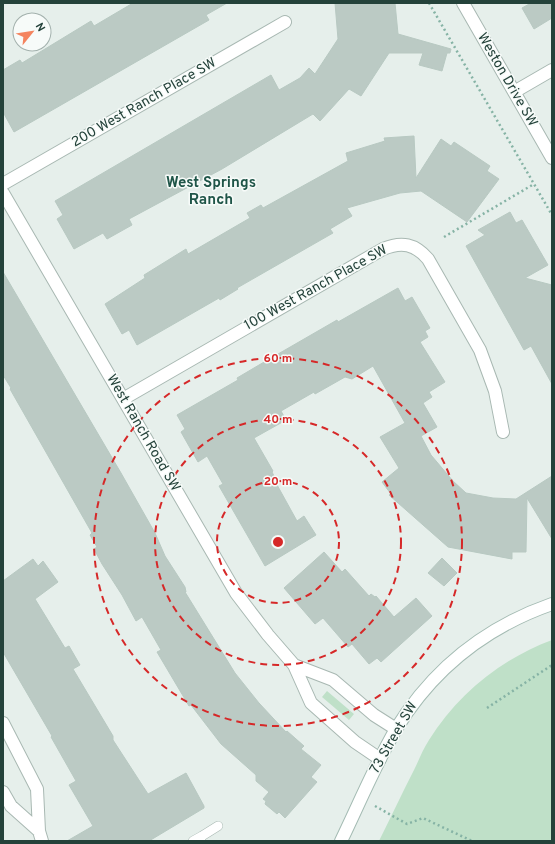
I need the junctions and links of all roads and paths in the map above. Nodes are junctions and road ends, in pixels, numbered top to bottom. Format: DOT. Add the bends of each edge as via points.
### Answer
graph roads {
  1 [pos="429,3"];
  2 [pos="463,3"];
  3 [pos="285,22"];
  4 [pos="552,70"];
  5 [pos="514,92"];
  6 [pos="552,158"];
  7 [pos="3,184"];
  8 [pos="534,184"];
  9 [pos="3,193"];
  10 [pos="552,215"];
  11 [pos="444,237"];
  12 [pos="123,399"];
  13 [pos="502,432"];
  14 [pos="552,604"];
  15 [pos="294,665"];
  16 [pos="552,666"];
  17 [pos="487,708"];
  18 [pos="3,723"];
  19 [pos="396,729"];
  20 [pos="380,759"];
  21 [pos="3,792"];
  22 [pos="361,799"];
  23 [pos="218,826"];
  24 [pos="40,836"];
  25 [pos="201,838"];
  26 [pos="193,841"];
  27 [pos="341,841"];
  28 [pos="472,841"];
  1 -- 8 [label="path"];
  2 -- 5 [label="street, Weston Drive SW"];
  3 -- 7 [label="street, 200 West Ranch Place SW"];
  4 -- 5 [label="street"];
  5 -- 6 [label="street, Weston Drive SW"];
  8 -- 10 [label="path"];
  8 -- 11 [label="path"];
  9 -- 12 [label="street, West Ranch Road SW"];
  12 -- 13 [label="street, 100 West Ranch Place SW" via="383,248 404,244 417,248 428,259 480,350 495,391"];
  12 -- 15 [label="street, West Ranch Road SW" via="229,582 255,620"];
  14 -- 19 [label="street, 73 Street SW" via="488,633 468,648 441,672"];
  15 -- 19 [label="street, West Ranch Road SW" via="333,680 374,715"];
  15 -- 20 [label="street, West Ranch Road SW" via="311,703 355,742"];
  16 -- 17 [label="path"];
  18 -- 24 [label="street" via="37,789"];
  19 -- 20 [label="street, 73 Street SW"];
  20 -- 22 [label="street, 73 Street SW"];
  21 -- 24 [label="street" via="11,806"];
  22 -- 27 [label="street, 73 Street SW"];
  22 -- 28 [label="path" via="407,824 423,818"];
  23 -- 25 [label="lane"];
  25 -- 26 [label="lane"];
}
